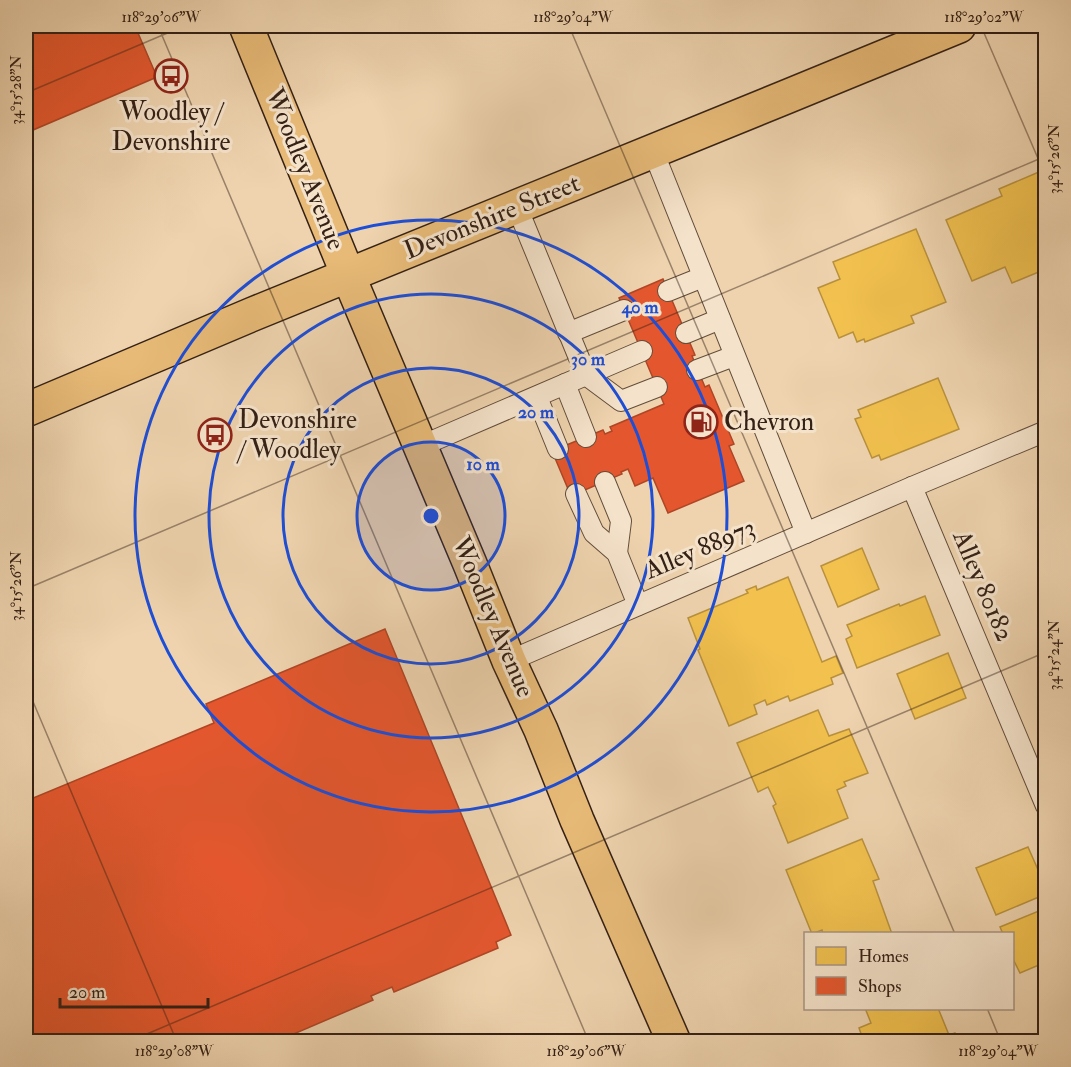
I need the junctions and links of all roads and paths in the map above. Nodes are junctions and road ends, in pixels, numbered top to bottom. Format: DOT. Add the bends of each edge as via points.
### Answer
graph roads {
  1 [pos="246,26"];
  2 [pos="959,26"];
  3 [pos="653,151"];
  4 [pos="517,207"];
  5 [pos="348,275"];
  6 [pos="703,277"];
  7 [pos="668,291"];
  8 [pos="624,310"];
  9 [pos="720,319"];
  10 [pos="568,333"];
  11 [pos="686,333"];
  12 [pos="642,351"];
  13 [pos="735,356"];
  14 [pos="697,370"];
  15 [pos="586,375"];
  16 [pos="565,384"];
  17 [pos="657,387"];
  18 [pos="537,397"];
  19 [pos="26,411"];
  20 [pos="1046,431"];
  21 [pos="586,437"];
  22 [pos="421,446"];
  23 [pos="558,449"];
  24 [pos="605,482"];
  25 [pos="912,487"];
  26 [pos="576,494"];
  27 [pos="806,533"];
  28 [pos="617,553"];
  29 [pos="638,605"];
  30 [pos="509,661"];
  31 [pos="1046,806"];
  32 [pos="674,1041"];
  1 -- 5 [label="main road, Woodley Avenue"];
  2 -- 3 [label="main road, Devonshire Street"];
  3 -- 4 [label="main road, Devonshire Street"];
  3 -- 6 [label="lane"];
  4 -- 5 [label="main road, Devonshire Street"];
  4 -- 10 [label="lane"];
  5 -- 19 [label="main road, Devonshire Street"];
  5 -- 22 [label="main road, Woodley Avenue"];
  6 -- 7 [label="lane"];
  6 -- 9 [label="lane"];
  8 -- 10 [label="lane"];
  9 -- 11 [label="lane"];
  9 -- 13 [label="lane"];
  10 -- 15 [label="lane"];
  12 -- 15 [label="lane"];
  13 -- 14 [label="lane"];
  13 -- 27 [label="lane"];
  15 -- 16 [label="lane"];
  15 -- 17 [label="lane" via="621,401"];
  16 -- 18 [label="lane"];
  16 -- 21 [label="lane"];
  18 -- 22 [label="lane"];
  18 -- 23 [label="lane"];
  20 -- 25 [label="lane, Alley 88973"];
  22 -- 30 [label="main road, Woodley Avenue"];
  24 -- 28 [label="lane" via="621,521"];
  25 -- 27 [label="lane, Alley 88973"];
  25 -- 31 [label="lane, Alley 80182"];
  26 -- 28 [label="lane" via="594,533"];
  27 -- 29 [label="lane, Alley 88973"];
  28 -- 29 [label="lane"];
  29 -- 30 [label="lane, Alley 88973"];
  30 -- 32 [label="main road, Woodley Avenue"];
}
